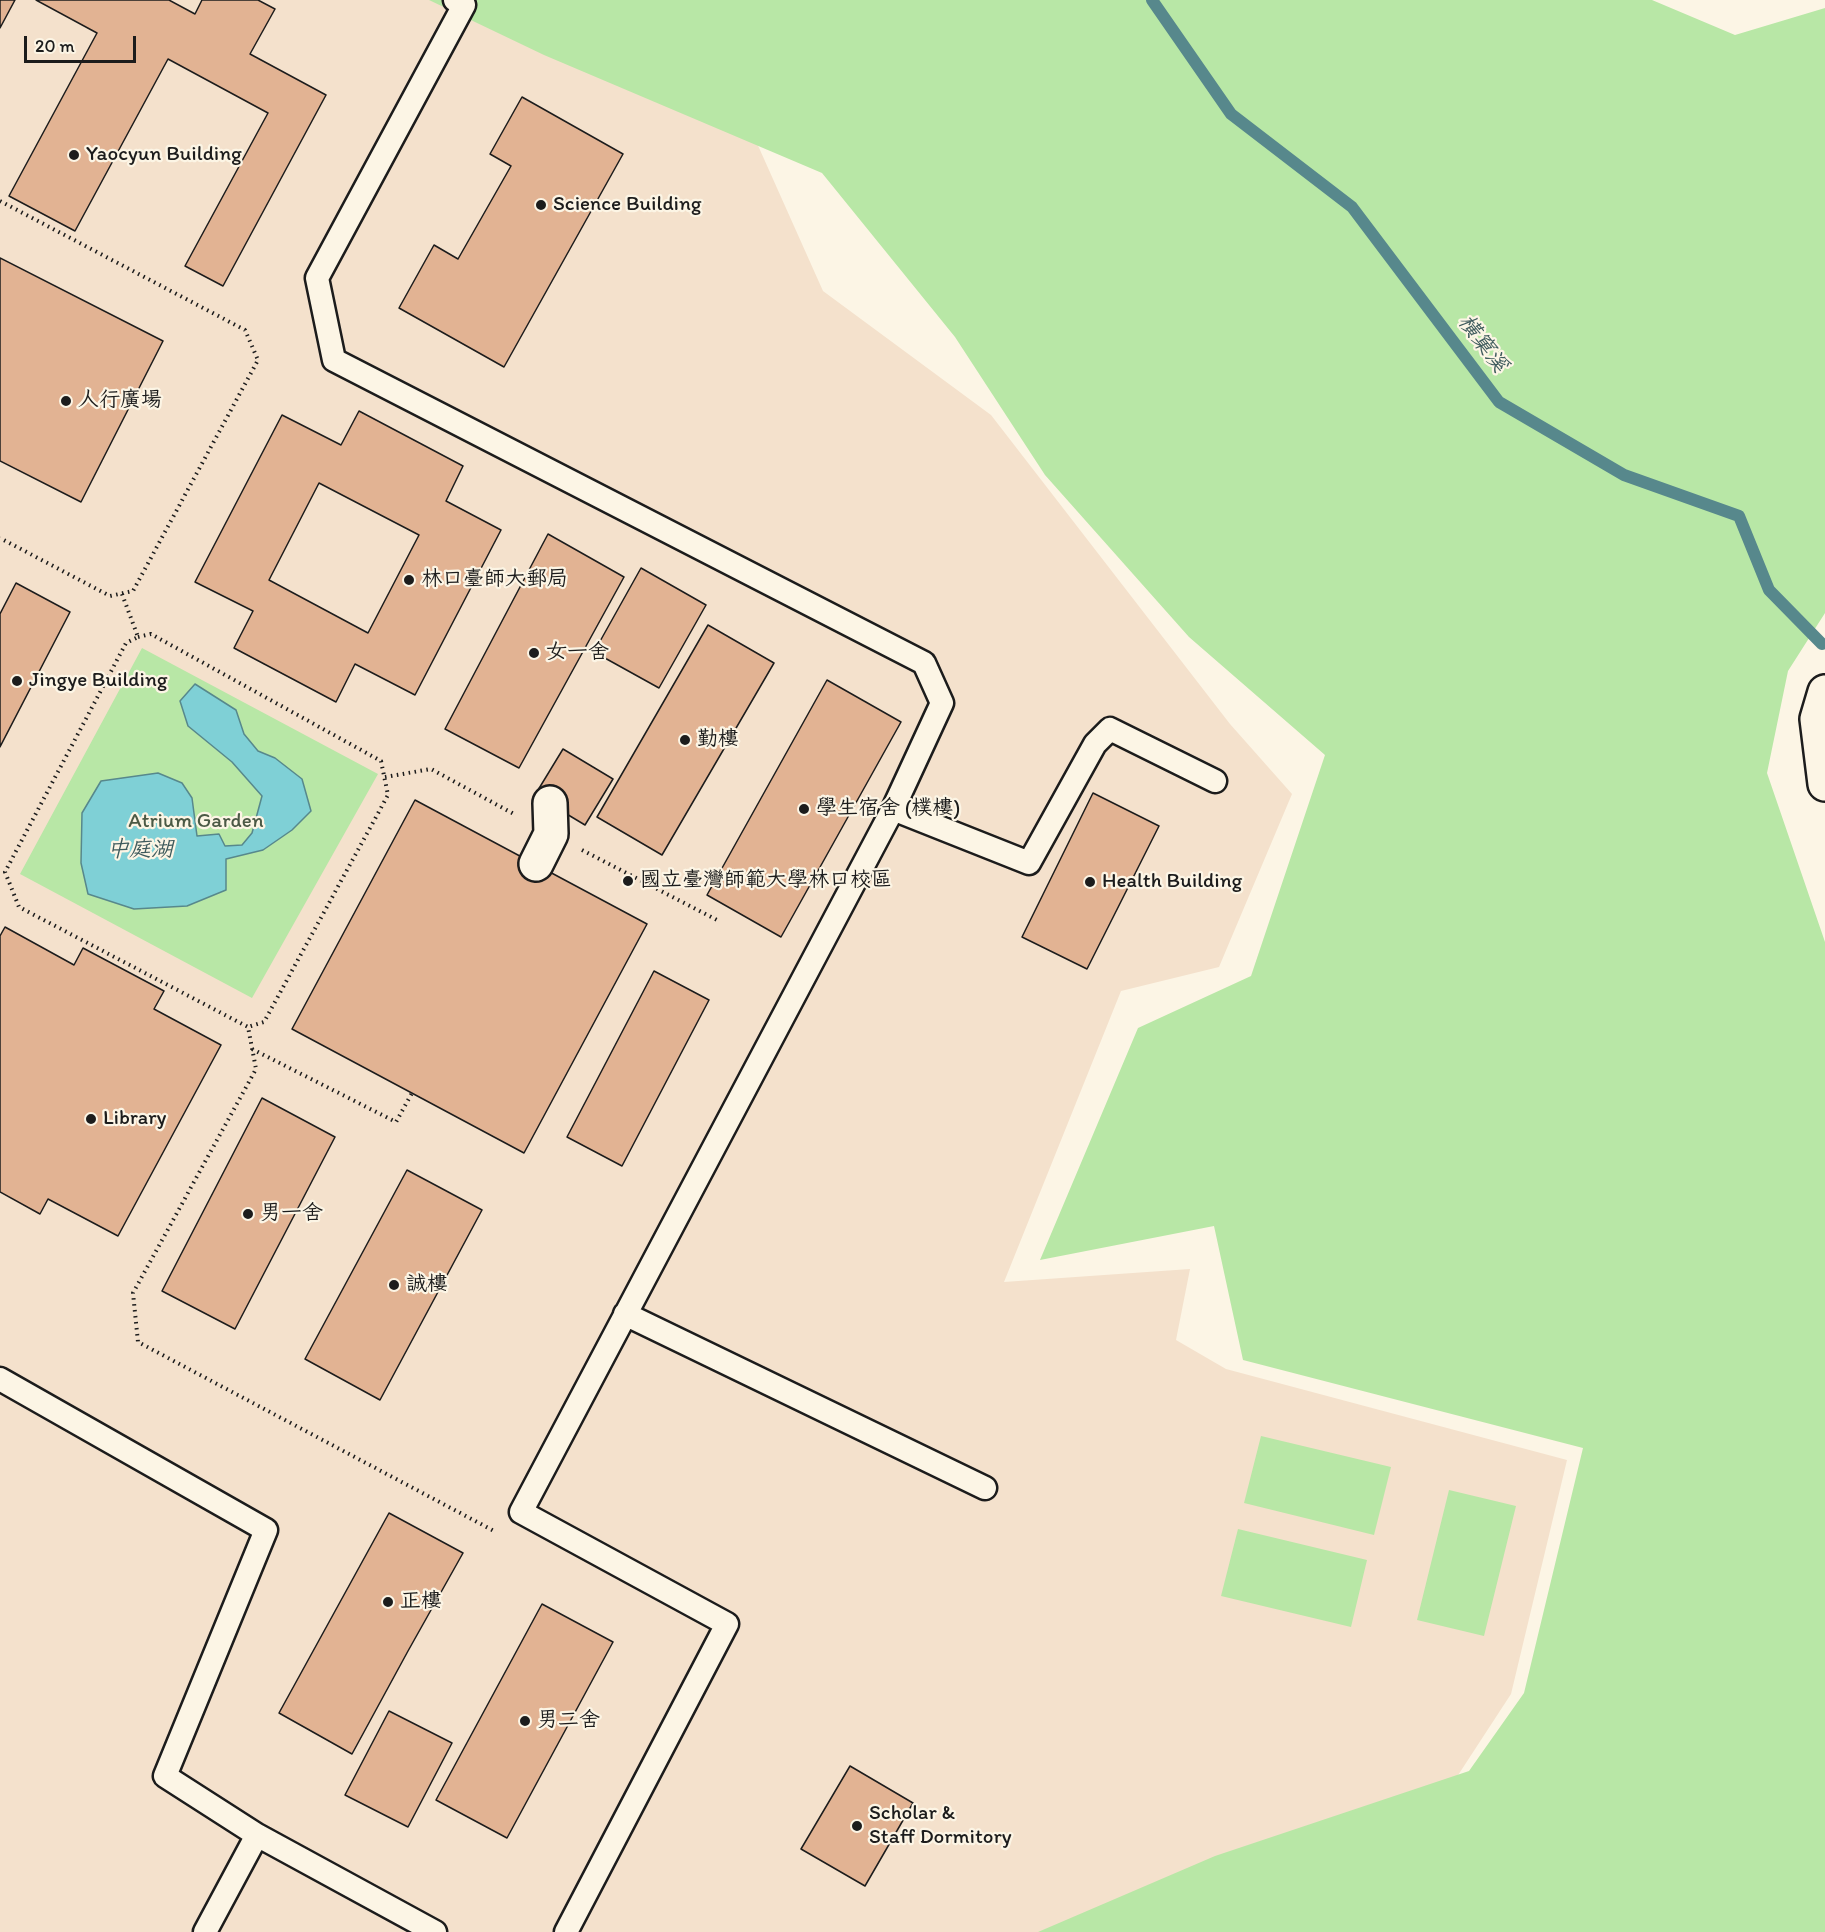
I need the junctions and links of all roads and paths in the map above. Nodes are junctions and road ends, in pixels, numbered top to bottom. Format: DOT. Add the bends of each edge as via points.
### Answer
graph roads {
  1 [pos="455,0"];
  2 [pos="0,201"];
  3 [pos="0,538"];
  4 [pos="122,594"];
  5 [pos="138,638"];
  6 [pos="1825,692"];
  7 [pos="1215,781"];
  8 [pos="1825,784"];
  9 [pos="550,803"];
  10 [pos="893,809"];
  11 [pos="536,864"];
  12 [pos="248,1027"];
  13 [pos="252,1049"];
  14 [pos="412,1093"];
  15 [pos="625,1314"];
  16 [pos="0,1379"];
  17 [pos="985,1488"];
  18 [pos="501,1535"];
  19 [pos="257,1834"];
  20 [pos="205,1932"];
  21 [pos="435,1932"];
  22 [pos="566,1932"];
  1 -- 10 [label="lane" via="464,5 317,278 334,360 924,663 942,703"];
  2 -- 4 [label="path" via="245,330 258,360 133,591"];
  3 -- 4 [label="path" via="110,596"];
  4 -- 5 [label="path"];
  5 -- 12 [label="path" via="126,644 5,872 19,907"];
  5 -- 12 [label="path" via="151,634 381,761 388,795 264,1022"];
  6 -- 8 [label="main road" via="1817,719"];
  7 -- 10 [label="lane" via="1110,729 1095,744 1029,863"];
  9 -- 11 [label="main road" via="551,834"];
  10 -- 15 [label="lane"];
  12 -- 13 [label="path"];
  13 -- 14 [label="path" via="396,1122"];
  13 -- 18 [label="path" via="256,1069 133,1293 138,1342"];
  15 -- 17 [label="lane"];
  15 -- 22 [label="lane" via="521,1512 727,1624"];
  16 -- 19 [label="lane" via="266,1530 165,1776"];
  19 -- 20 [label="lane"];
  19 -- 21 [label="lane"];
}
